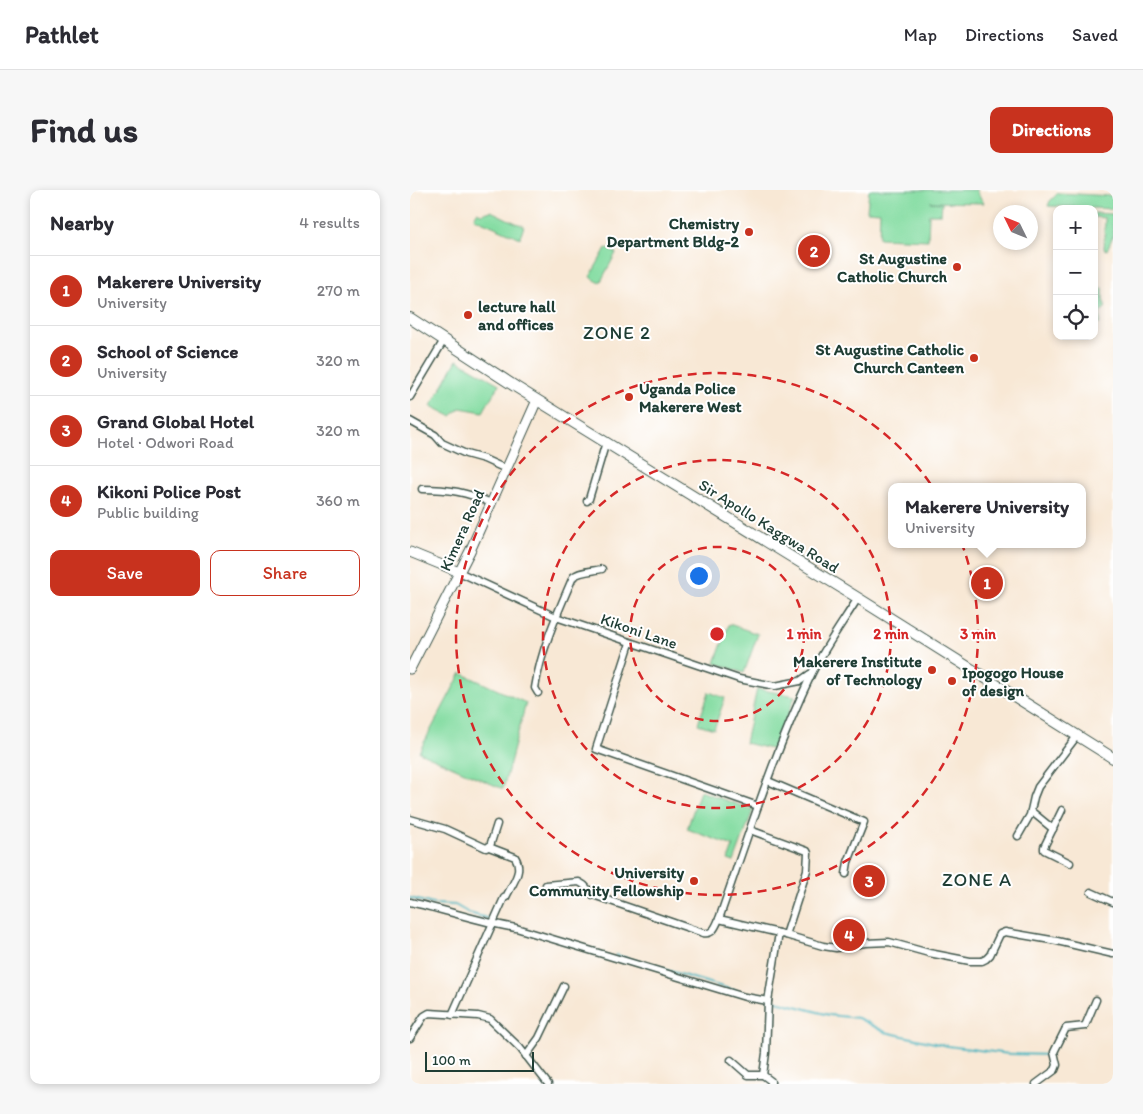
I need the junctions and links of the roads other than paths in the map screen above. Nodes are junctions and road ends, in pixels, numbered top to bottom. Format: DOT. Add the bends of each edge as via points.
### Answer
graph roads {
  1 [pos="410,318"];
  2 [pos="444,340"];
  3 [pos="410,397"];
  4 [pos="537,400"];
  5 [pos="410,421"];
  6 [pos="606,442"];
  7 [pos="506,469"];
  8 [pos="422,489"];
  9 [pos="587,501"];
  10 [pos="491,503"];
  11 [pos="410,552"];
  12 [pos="602,569"];
  13 [pos="460,572"];
  14 [pos="858,598"];
  15 [pos="556,617"];
  16 [pos="630,643"];
  17 [pos="410,669"];
  18 [pos="813,671"];
  19 [pos="538,693"];
  20 [pos="1077,736"];
  21 [pos="1113,758"];
  22 [pos="768,781"];
  23 [pos="758,806"];
  24 [pos="1062,810"];
  25 [pos="1031,811"];
  26 [pos="410,819"];
  27 [pos="498,824"];
  28 [pos="1053,829"];
  29 [pos="750,830"];
  30 [pos="1018,836"];
  31 [pos="489,847"];
  32 [pos="1070,864"];
  33 [pos="846,874"];
  34 [pos="546,884"];
  35 [pos="1092,892"];
  36 [pos="410,902"];
  37 [pos="1113,902"];
  38 [pos="719,918"];
  39 [pos="493,924"];
  40 [pos="782,934"];
  41 [pos="1113,954"];
  42 [pos="564,986"];
  43 [pos="1096,1000"];
  44 [pos="768,1001"];
  45 [pos="452,1014"];
  46 [pos="410,1038"];
  47 [pos="526,1056"];
  48 [pos="731,1060"];
  49 [pos="763,1075"];
  50 [pos="548,1084"];
  51 [pos="771,1084"];
  52 [pos="1036,1084"];
  1 -- 2 [label="main road, Sir Apollo Kaggwa Road"];
  2 -- 3 [label="street"];
  2 -- 4 [label="main road, Sir Apollo Kaggwa Road"];
  4 -- 6 [label="main road, Sir Apollo Kaggwa Road"];
  4 -- 7 [label="street, Kimera Road"];
  5 -- 7 [label="street" via="435,435 442,443"];
  6 -- 9 [label="street"];
  6 -- 14 [label="main road, Sir Apollo Kaggwa Road"];
  7 -- 10 [label="street, Kimera Road"];
  8 -- 10 [label="street" via="447,489"];
  10 -- 13 [label="street, Kimera Road"];
  11 -- 13 [label="street"];
  12 -- 15 [label="street" via="575,575"];
  13 -- 15 [label="street, Kikoni Lane"];
  13 -- 17 [label="street, Kimera Road"];
  14 -- 18 [label="street"];
  14 -- 20 [label="main road, Sir Apollo Kaggwa Road"];
  15 -- 16 [label="street, Kikoni Lane"];
  15 -- 19 [label="street" via="535,685"];
  16 -- 18 [label="street, Kikoni Lane" via="766,685 792,683"];
  16 -- 23 [label="street" via="596,749"];
  18 -- 22 [label="street"];
  20 -- 21 [label="main road, Sir Apollo Kaggwa Road"];
  20 -- 25 [label="street" via="1038,787"];
  22 -- 23 [label="street"];
  22 -- 33 [label="street" via="864,822"];
  23 -- 29 [label="street"];
  24 -- 28 [label="street"];
  25 -- 28 [label="street"];
  25 -- 30 [label="street"];
  26 -- 31 [label="street" via="446,829"];
  27 -- 31 [label="street"];
  28 -- 32 [label="street" via="1044,850"];
  29 -- 38 [label="street"];
  29 -- 40 [label="street" via="808,853 807,870"];
  31 -- 39 [label="street" via="515,857 519,868"];
  34 -- 38 [label="street" via="579,882 593,895 706,934"];
  35 -- 37 [label="street"];
  36 -- 39 [label="street"];
  38 -- 40 [label="street"];
  39 -- 44 [label="street"];
  39 -- 45 [label="street"];
  40 -- 41 [label="street" via="836,948 889,942 970,961 982,961 990,955 1000,934 1005,932"];
  40 -- 44 [label="street"];
  42 -- 47 [label="street" via="539,1038"];
  43 -- 52 [label="street" via="1085,1026 1066,1028 1054,1052 1055,1070"];
  44 -- 49 [label="street"];
  45 -- 46 [label="street" via="426,1013"];
  45 -- 47 [label="street" via="490,1019"];
  47 -- 50 [label="street"];
  48 -- 49 [label="street" via="748,1075"];
  49 -- 51 [label="street"];
}
